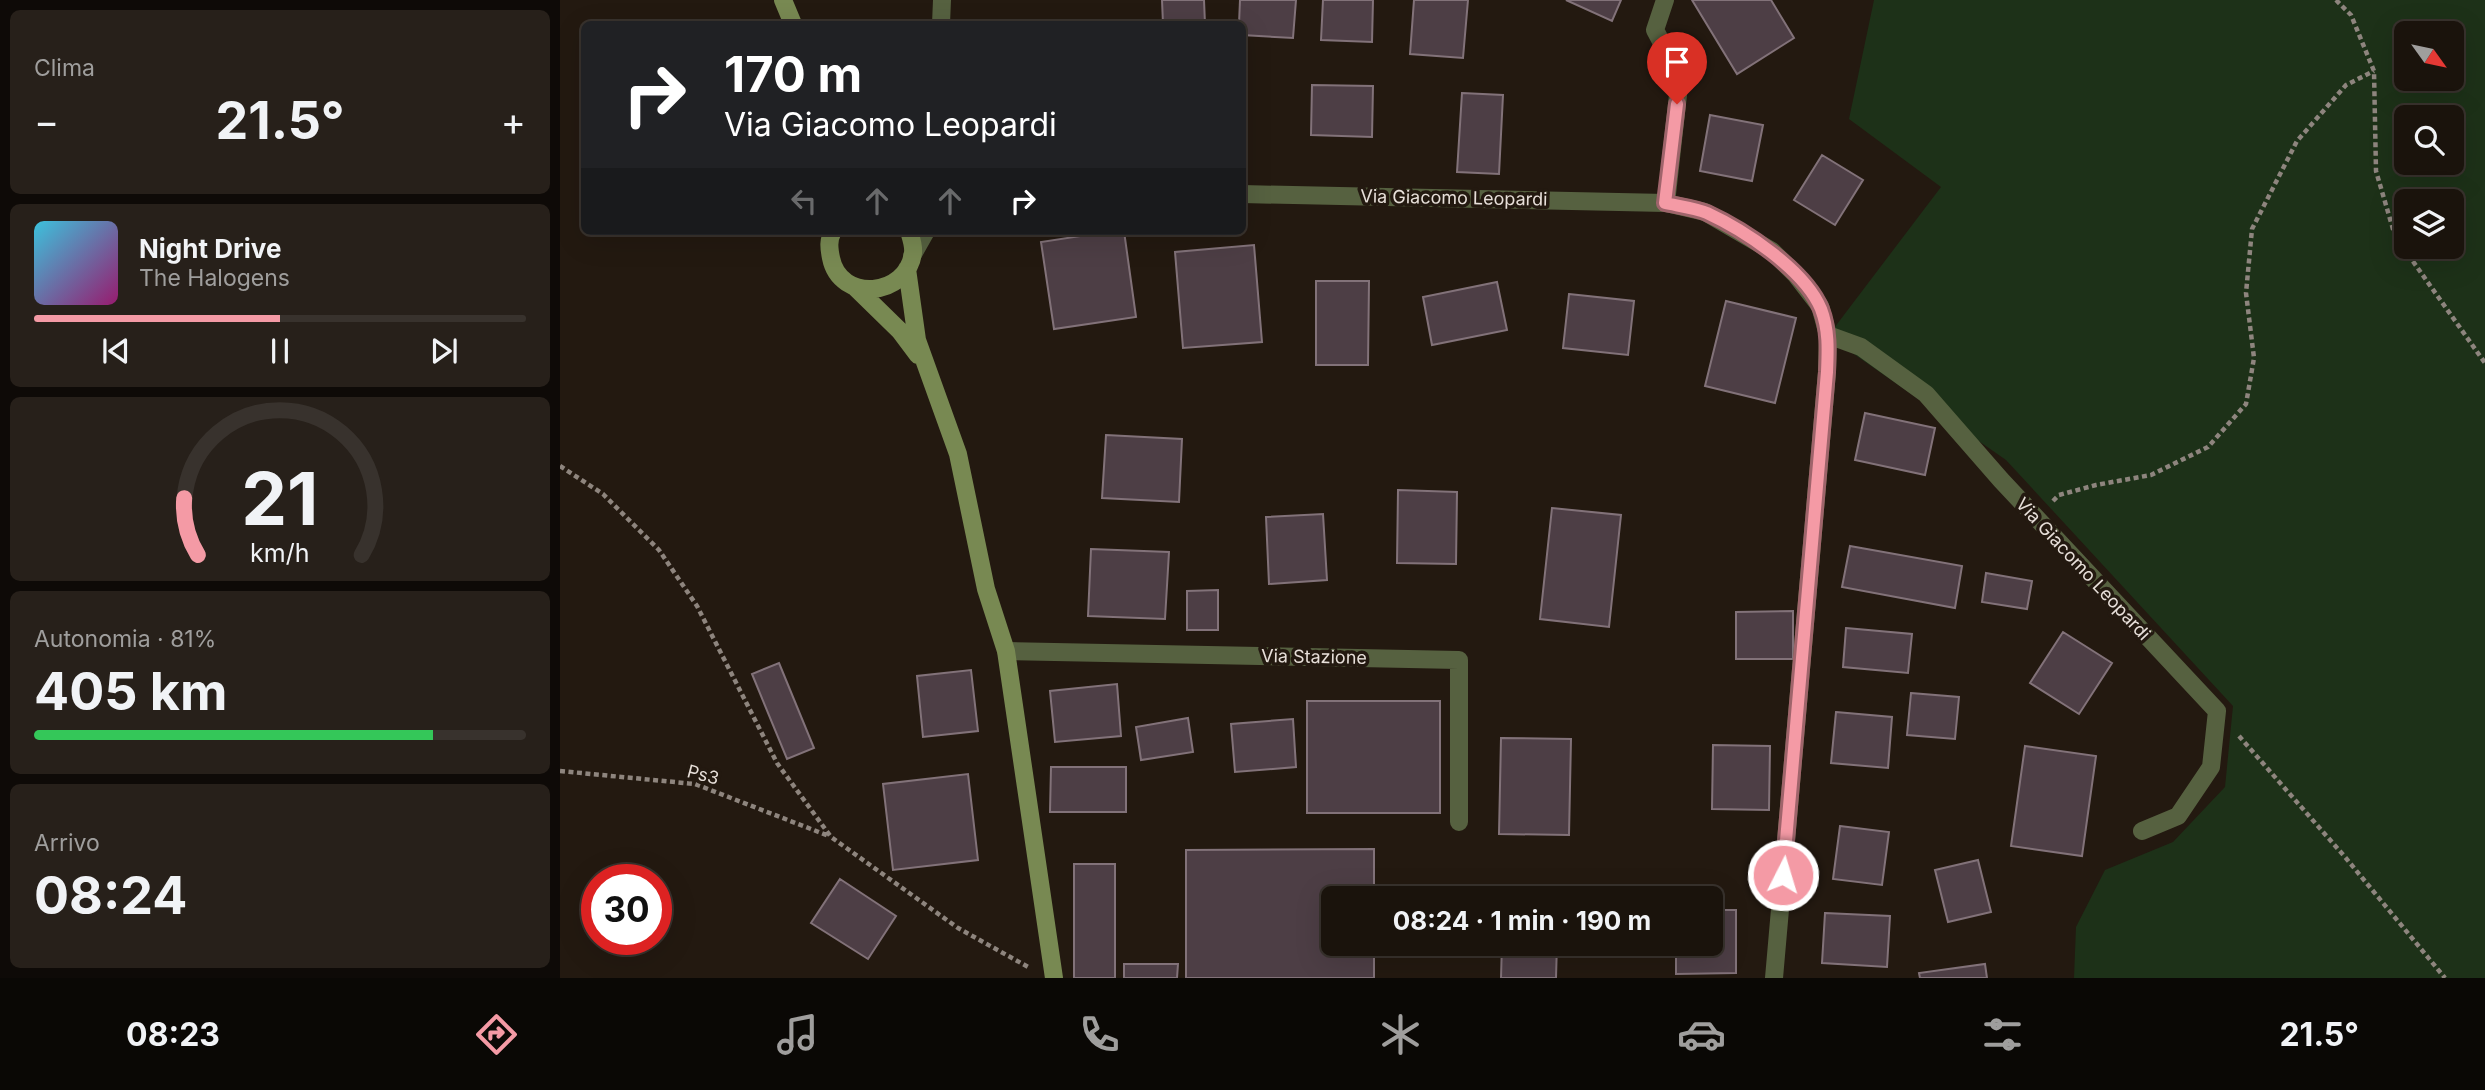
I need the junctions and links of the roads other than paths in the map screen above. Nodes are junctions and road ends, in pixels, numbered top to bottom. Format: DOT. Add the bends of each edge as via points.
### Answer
graph roads {
  1 [pos="783,0"];
  2 [pos="942,0"];
  3 [pos="1665,0"];
  4 [pos="792,21"];
  5 [pos="941,21"];
  6 [pos="1246,194"];
  7 [pos="1665,203"];
  8 [pos="910,235"];
  9 [pos="924,235"];
  10 [pos="831,236"];
  11 [pos="910,263"];
  12 [pos="854,287"];
  13 [pos="1828,335"];
  14 [pos="922,360"];
  15 [pos="1006,652"];
  16 [pos="1460,822"];
  17 [pos="2142,831"];
  18 [pos="1046,975"];
  19 [pos="1774,978"];
  1 -- 4 [label="main road"];
  2 -- 5 [label="street"];
  3 -- 7 [label="street" via="1655,30 1680,77"];
  6 -- 7 [label="street, Via Giacomo Leopardi"];
  7 -- 13 [label="street, Via Giacomo Leopardi" via="1705,212 1772,251 1820,306"];
  8 -- 11 [label="main road"];
  9 -- 11 [label="street"];
  10 -- 12 [label="main road" via="833,267"];
  11 -- 12 [label="main road" via="890,285 872,290"];
  11 -- 14 [label="main road"];
  12 -- 14 [label="main road" via="900,331"];
  13 -- 17 [label="street, Via Giacomo Leopardi" via="1861,347 1926,394 2217,711 2211,767 2178,816"];
  13 -- 19 [label="street, Via Giacomo Leopardi"];
  14 -- 15 [label="main road" via="958,454 986,589"];
  15 -- 16 [label="street, Via Stazione" via="1460,660"];
  15 -- 18 [label="main road"];
}
